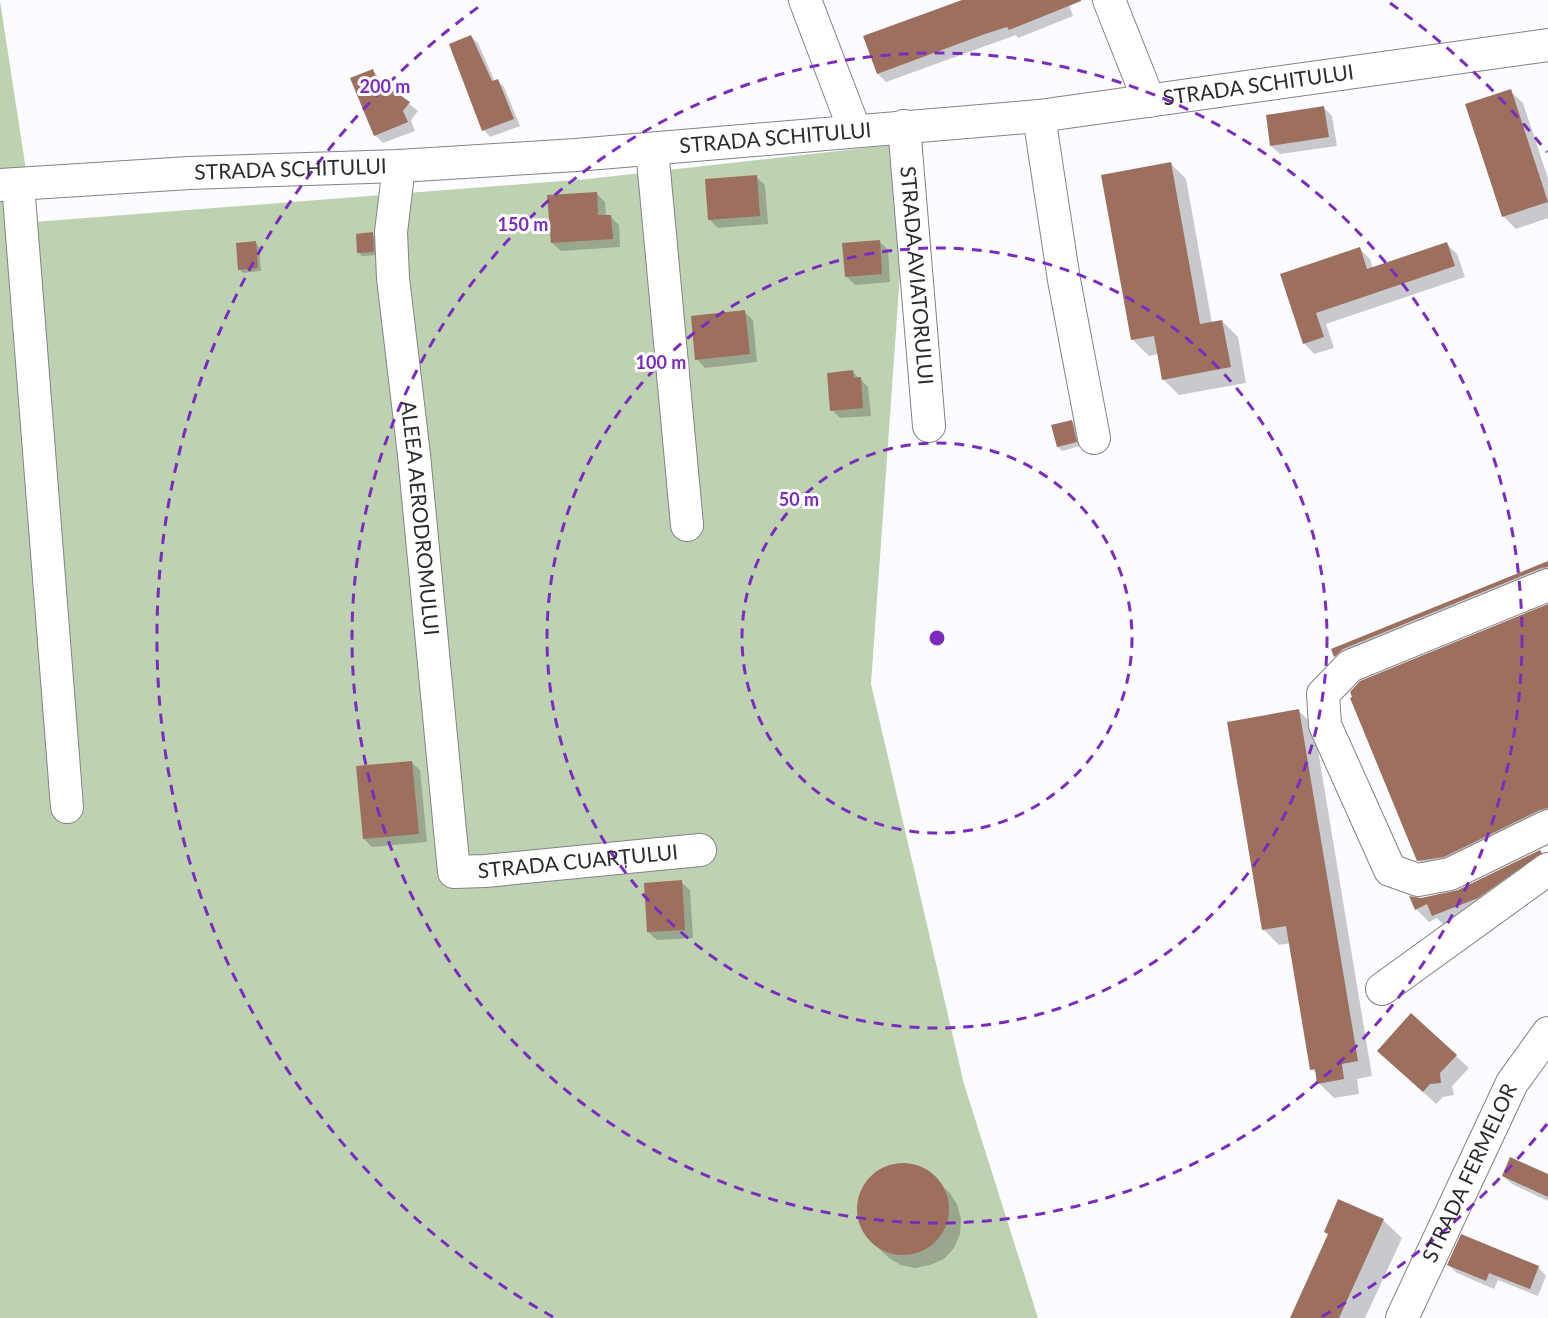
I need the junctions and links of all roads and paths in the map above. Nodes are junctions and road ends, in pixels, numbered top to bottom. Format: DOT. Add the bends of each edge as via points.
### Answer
graph roads {
  1 [pos="805,0"];
  2 [pos="1108,0"];
  3 [pos="1548,45"];
  4 [pos="1149,101"];
  5 [pos="1039,116"];
  6 [pos="904,126"];
  7 [pos="855,131"];
  8 [pos="652,149"];
  9 [pos="399,166"];
  10 [pos="9,184"];
  11 [pos="929,426"];
  12 [pos="1094,438"];
  13 [pos="687,525"];
  14 [pos="1548,585"];
  15 [pos="68,807"];
  16 [pos="1548,826"];
  17 [pos="700,850"];
  18 [pos="1548,869"];
  19 [pos="454,872"];
  20 [pos="1382,989"];
  21 [pos="1548,1033"];
  22 [pos="1402,1318"];
  1 -- 7 [label="street"];
  2 -- 4 [label="street"];
  3 -- 4 [label="street, STRADA SCHITULUI"];
  4 -- 5 [label="street, STRADA SCHITULUI"];
  5 -- 6 [label="street, STRADA SCHITULUI"];
  5 -- 12 [label="street"];
  6 -- 7 [label="street, STRADA SCHITULUI"];
  6 -- 11 [label="street, STRADA AVIATORULUI"];
  7 -- 8 [label="street, STRADA SCHITULUI"];
  8 -- 9 [label="street, STRADA SCHITULUI"];
  8 -- 13 [label="street"];
  9 -- 10 [label="street, STRADA SCHITULUI"];
  9 -- 19 [label="street, ALEEA AERODROMULUI" via="391,232 393,278"];
  10 -- 15 [label="street"];
  14 -- 16 [label="street" via="1350,666 1323,694 1325,725 1390,870 1418,880 1450,874"];
  17 -- 19 [label="street, STRADA CUARȚULUI"];
  18 -- 20 [label="street"];
  21 -- 22 [label="street, STRADA FERMELOR" via="1512,1083"];
}
